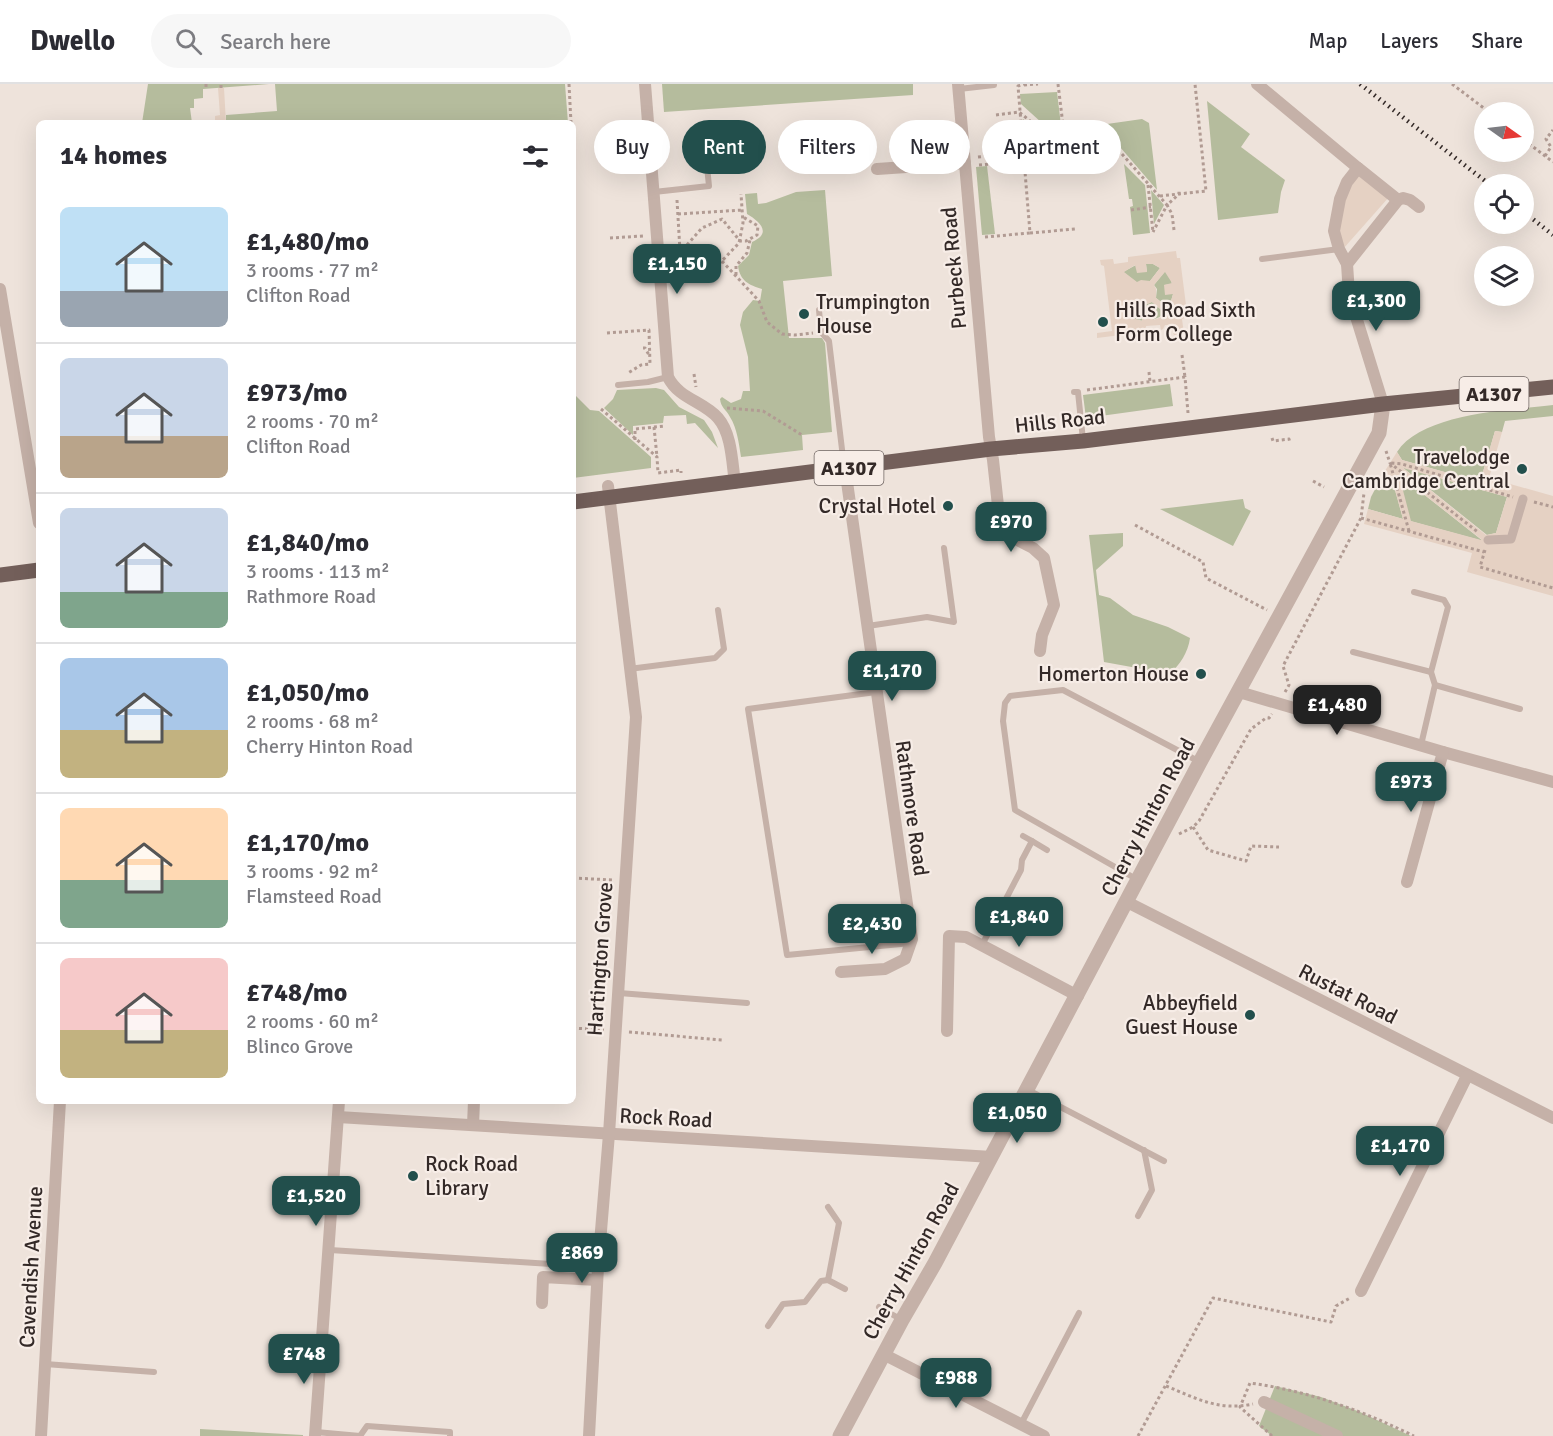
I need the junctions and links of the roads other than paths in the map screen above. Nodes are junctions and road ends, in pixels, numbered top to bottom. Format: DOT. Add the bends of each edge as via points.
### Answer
graph roads {
  1 [pos="645,84"];
  2 [pos="1257,84"];
  3 [pos="958,86"];
  4 [pos="994,86"];
  5 [pos="961,120"];
  6 [pos="889,168"];
  7 [pos="1358,168"];
  8 [pos="877,169"];
  9 [pos="708,174"];
  10 [pos="966,174"];
  11 [pos="654,192"];
  12 [pos="1398,200"];
  13 [pos="1419,207"];
  14 [pos="1339,249"];
  15 [pos="1262,260"];
  16 [pos="1347,264"];
  17 [pos="0,290"];
  18 [pos="819,310"];
  19 [pos="668,376"];
  20 [pos="618,385"];
  21 [pos="1553,387"];
  22 [pos="1076,392"];
  23 [pos="1383,404"];
  24 [pos="1083,441"];
  25 [pos="991,449"];
  26 [pos="844,468"];
  27 [pos="735,483"];
  28 [pos="609,492"];
  29 [pos="1523,499"];
  30 [pos="576,501"];
  31 [pos="36,505"];
  32 [pos="1488,540"];
  33 [pos="944,548"];
  34 [pos="36,570"];
  35 [pos="0,575"];
  36 [pos="1414,592"];
  37 [pos="718,610"];
  38 [pos="868,626"];
  39 [pos="1041,651"];
  40 [pos="1353,652"];
  41 [pos="629,669"];
  42 [pos="1431,672"];
  43 [pos="1435,685"];
  44 [pos="876,692"];
  45 [pos="1239,692"];
  46 [pos="1520,710"];
  47 [pos="1421,746"];
  48 [pos="1443,752"];
  49 [pos="1200,762"];
  50 [pos="1553,782"];
  51 [pos="1023,836"];
  52 [pos="1032,841"];
  53 [pos="1047,850"];
  54 [pos="1138,880"];
  55 [pos="1407,882"];
  56 [pos="1127,902"];
  57 [pos="912,941"];
  58 [pos="982,945"];
  59 [pos="841,972"];
  60 [pos="618,993"];
  61 [pos="1078,996"];
  62 [pos="747,1003"];
  63 [pos="947,1030"];
  64 [pos="1467,1076"];
  65 [pos="1028,1090"];
  66 [pos="60,1104"];
  67 [pos="339,1104"];
  68 [pos="474,1104"];
  69 [pos="338,1117"];
  70 [pos="1553,1118"];
  71 [pos="473,1125"];
  72 [pos="609,1134"];
  73 [pos="1144,1150"];
  74 [pos="992,1157"];
  75 [pos="1164,1161"];
  76 [pos="828,1207"];
  77 [pos="1138,1216"];
  78 [pos="330,1250"];
  79 [pos="597,1274"];
  80 [pos="828,1280"];
  81 [pos="845,1289"];
  82 [pos="1360,1291"];
  83 [pos="542,1303"];
  84 [pos="879,1307"];
  85 [pos="1079,1313"];
  86 [pos="902,1320"];
  87 [pos="768,1326"];
  88 [pos="884,1354"];
  89 [pos="45,1364"];
  90 [pos="154,1372"];
  91 [pos="1264,1402"];
  92 [pos="1021,1425"];
  93 [pos="316,1434"];
  94 [pos="40,1436"];
  95 [pos="360,1436"];
  96 [pos="450,1436"];
  97 [pos="589,1436"];
  98 [pos="840,1436"];
  99 [pos="1044,1436"];
  100 [pos="1337,1436"];
  1 -- 11 [label="street"];
  2 -- 7 [label="street"];
  3 -- 4 [label="lane"];
  3 -- 5 [label="street, Purbeck Road"];
  6 -- 8 [label="street"];
  7 -- 12 [label="street"];
  7 -- 14 [label="street" via="1340,199 1334,231"];
  9 -- 11 [label="lane" via="709,186"];
  10 -- 25 [label="street, Purbeck Road"];
  11 -- 19 [label="street"];
  12 -- 13 [label="street" via="1410,200"];
  12 -- 16 [label="street"];
  14 -- 15 [label="lane"];
  14 -- 16 [label="street"];
  16 -- 23 [label="street" via="1349,294"];
  17 -- 31 [label="street"];
  18 -- 26 [label="lane" via="821,332 829,340"];
  19 -- 20 [label="lane"];
  19 -- 27 [label="street" via="672,386 720,420 730,447"];
  21 -- 23 [label="main road, Hills Road / A1307"];
  22 -- 24 [label="lane"];
  23 -- 24 [label="main road, Hills Road / A1307"];
  23 -- 45 [label="street, Cherry Hinton Road" via="1379,433"];
  24 -- 25 [label="main road, Hills Road / A1307"];
  25 -- 26 [label="main road, Hills Road / A1307"];
  25 -- 39 [label="street, Purbeck Road" via="1000,524 1010,536 1044,558 1054,605 1042,634"];
  26 -- 27 [label="main road, Hills Road / A1307"];
  26 -- 38 [label="street, Rathmore Road"];
  27 -- 28 [label="main road, Hills Road / A1307"];
  28 -- 30 [label="main road, Hills Road / A1307"];
  28 -- 41 [label="street, Hartington Grove"];
  29 -- 32 [label="street" via="1511,539"];
  33 -- 38 [label="lane" via="954,622 927,617"];
  34 -- 35 [label="main road"];
  36 -- 42 [label="lane" via="1444,600 1448,608"];
  37 -- 41 [label="lane" via="724,649 715,658"];
  38 -- 44 [label="street, Rathmore Road"];
  40 -- 42 [label="lane"];
  41 -- 60 [label="street, Hartington Grove" via="636,717"];
  42 -- 43 [label="lane"];
  43 -- 46 [label="lane"];
  43 -- 47 [label="lane"];
  44 -- 57 [label="street, Rathmore Road"];
  44 -- 57 [label="lane" via="748,709 787,955"];
  45 -- 47 [label="street"];
  45 -- 49 [label="street, Cherry Hinton Road"];
  47 -- 48 [label="street"];
  48 -- 50 [label="street"];
  48 -- 55 [label="street"];
  49 -- 54 [label="street, Cherry Hinton Road"];
  49 -- 54 [label="lane" via="1063,690 1010,696 1005,703 1003,721 1015,810"];
  51 -- 52 [label="lane"];
  52 -- 53 [label="lane"];
  52 -- 58 [label="lane" via="1022,860 1022,870"];
  54 -- 56 [label="street, Cherry Hinton Road"];
  56 -- 61 [label="street, Cherry Hinton Road"];
  56 -- 64 [label="street, Rustat Road"];
  57 -- 59 [label="street" via="905,959 885,969"];
  58 -- 61 [label="street"];
  58 -- 63 [label="street" via="966,937 949,936"];
  60 -- 62 [label="lane"];
  60 -- 72 [label="street, Hartington Grove"];
  61 -- 65 [label="street, Cherry Hinton Road"];
  64 -- 70 [label="street, Rustat Road"];
  64 -- 82 [label="street"];
  65 -- 73 [label="lane"];
  65 -- 74 [label="street, Cherry Hinton Road"];
  66 -- 89 [label="street, Cavendish Avenue"];
  67 -- 69 [label="street"];
  68 -- 71 [label="street"];
  69 -- 71 [label="street, Rock Road"];
  69 -- 78 [label="street"];
  71 -- 72 [label="street, Rock Road"];
  72 -- 74 [label="street, Rock Road"];
  72 -- 79 [label="street, Hartington Grove"];
  73 -- 75 [label="lane"];
  73 -- 77 [label="lane" via="1152,1190"];
  74 -- 86 [label="street, Cherry Hinton Road"];
  76 -- 80 [label="lane" via="839,1223"];
  78 -- 79 [label="lane"];
  78 -- 93 [label="street"];
  79 -- 83 [label="street" via="543,1277"];
  79 -- 97 [label="street, Hartington Grove"];
  80 -- 81 [label="lane"];
  80 -- 87 [label="lane" via="821,1281 805,1302 783,1304"];
  84 -- 86 [label="lane"];
  85 -- 92 [label="lane"];
  86 -- 88 [label="street, Cherry Hinton Road"];
  88 -- 92 [label="street"];
  88 -- 98 [label="street, Cherry Hinton Road"];
  89 -- 90 [label="lane"];
  89 -- 94 [label="street, Cavendish Avenue"];
  91 -- 100 [label="street"];
  92 -- 99 [label="street"];
  93 -- 95 [label="lane"];
  95 -- 96 [label="lane" via="367,1426 450,1432"];
}
